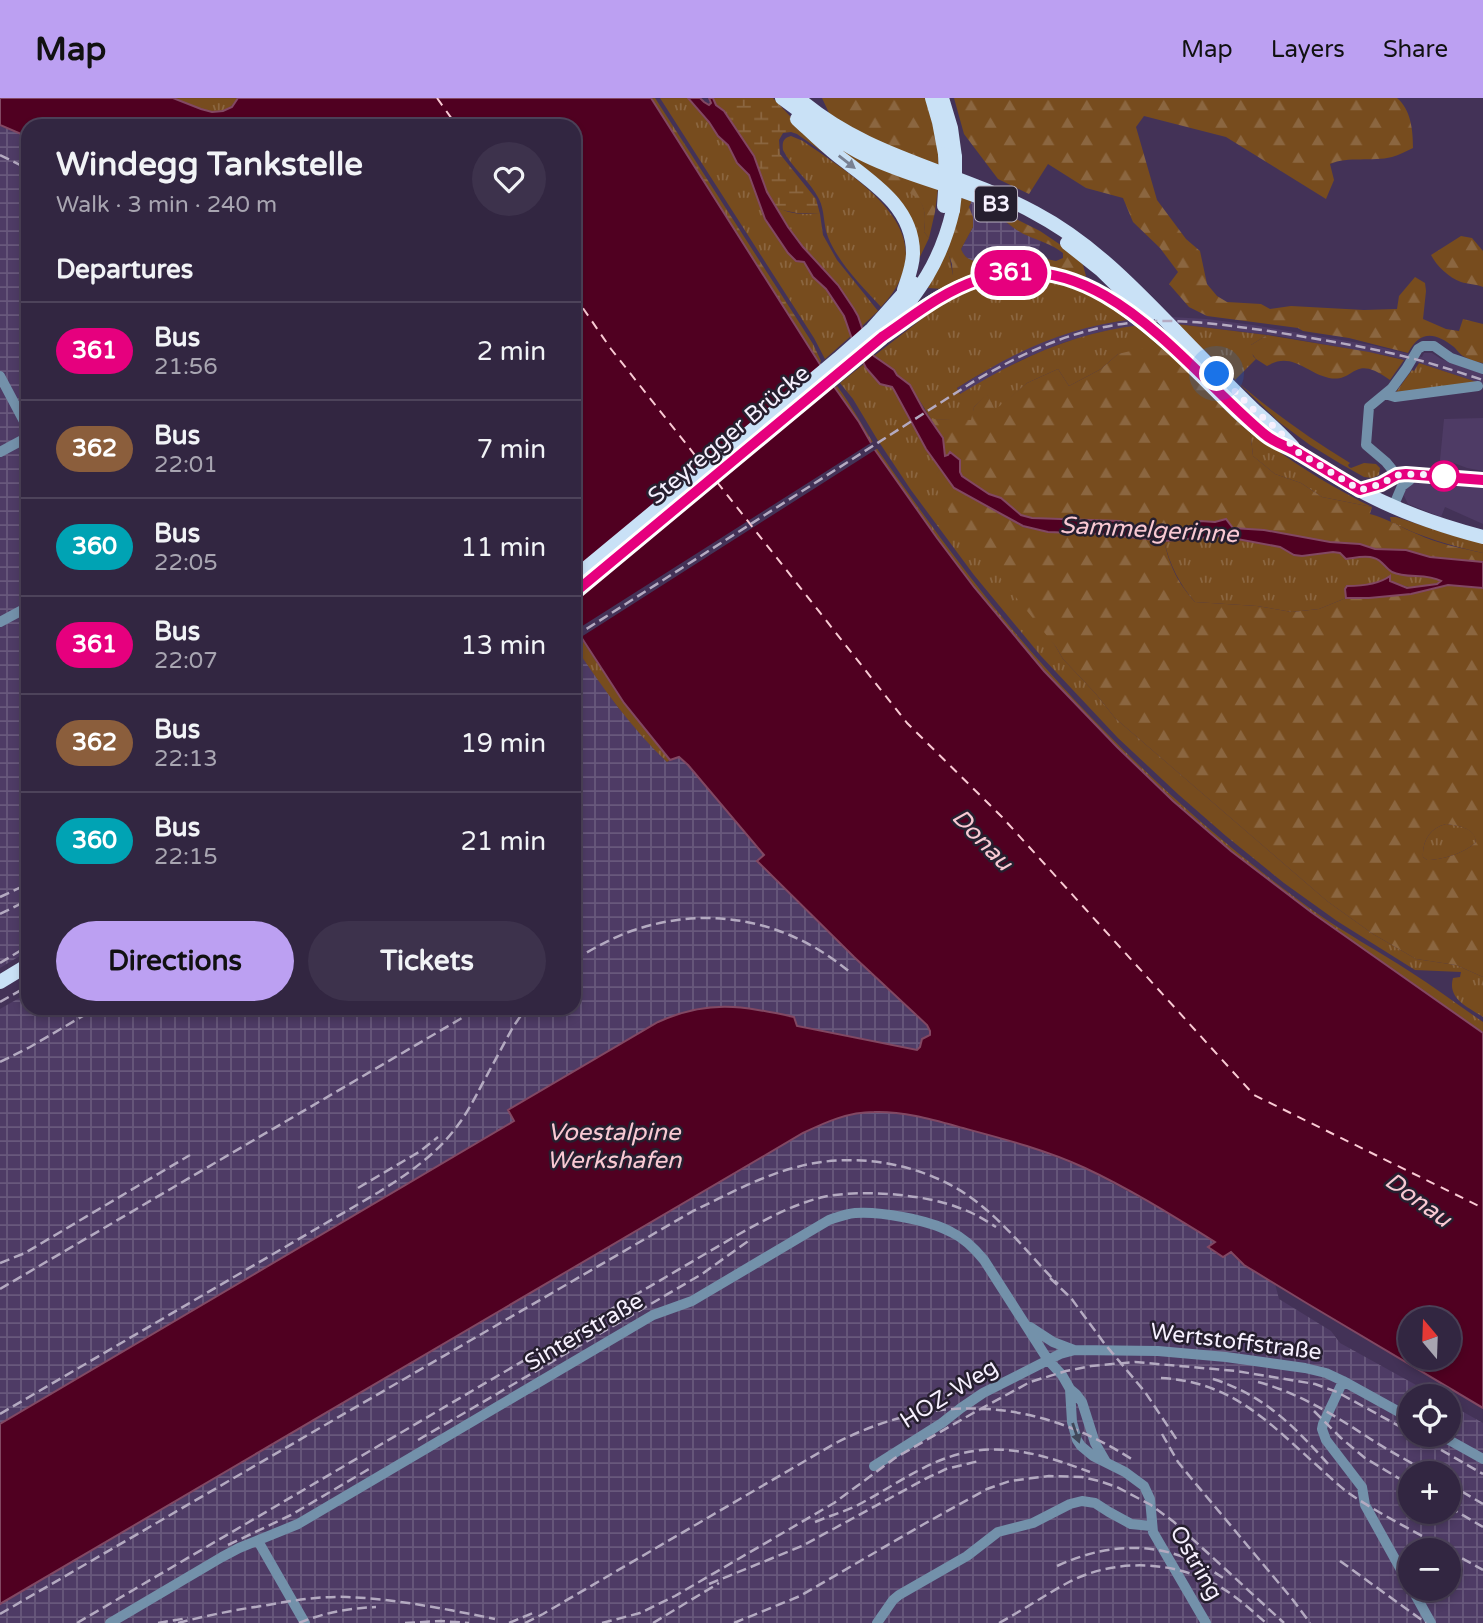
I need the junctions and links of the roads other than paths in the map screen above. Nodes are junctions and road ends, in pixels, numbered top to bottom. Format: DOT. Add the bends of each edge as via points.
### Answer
graph roads {
  1 [pos="781,98"];
  2 [pos="798,98"];
  3 [pos="807,98"];
  4 [pos="932,98"];
  5 [pos="942,98"];
  6 [pos="831,122"];
  7 [pos="950,155"];
  8 [pos="907,306"];
  9 [pos="1181,354"];
  10 [pos="1483,369"];
  11 [pos="0,376"];
  12 [pos="1478,386"];
  13 [pos="1385,394"];
  14 [pos="21,416"];
  15 [pos="21,441"];
  16 [pos="0,452"];
  17 [pos="1298,452"];
  18 [pos="1401,480"];
  19 [pos="1483,480"];
  20 [pos="1360,490"];
  21 [pos="1387,504"];
  22 [pos="1483,537"];
  23 [pos="581,572"];
  24 [pos="581,587"];
  25 [pos="21,611"];
  26 [pos="0,622"];
  27 [pos="21,969"];
  28 [pos="21,979"];
  29 [pos="0,982"];
  30 [pos="0,991"];
  31 [pos="1022,1321"];
  32 [pos="1081,1350"];
  33 [pos="1048,1360"];
  34 [pos="1062,1375"];
  35 [pos="1343,1381"];
  36 [pos="1070,1390"];
  37 [pos="1398,1411"];
  38 [pos="1461,1447"];
  39 [pos="1483,1459"];
  40 [pos="1106,1462"];
  41 [pos="874,1466"];
  42 [pos="1151,1526"];
  43 [pos="258,1541"];
  44 [pos="1398,1565"];
  45 [pos="1418,1601"];
  46 [pos="110,1623"];
  47 [pos="305,1623"];
  48 [pos="877,1623"];
  49 [pos="1206,1623"];
  50 [pos="1430,1623"];
  1 -- 8 [label="main road, one-way" via="803,125 899,209 913,253"];
  1 -- 9 [label="main road, B3" via="867,156 987,200 1045,228 1101,270"];
  2 -- 6 [label="main road, B3"];
  3 -- 6 [label="main road, B3"];
  4 -- 7 [label="main road, B3"];
  5 -- 7 [label="main road, B3" via="951,128"];
  6 -- 17 [label="main road, B3" via="894,156 1013,201 1076,238 1118,272"];
  7 -- 8 [label="main road, B3, bridge" via="956,181 946,237"];
  8 -- 9 [label="main road, B3" via="987,276 1046,274 1082,283 1109,297"];
  8 -- 23 [label="main road, Steyregger Brücke / B3" via="872,328"];
  8 -- 24 [label="main road, Steyregger Brücke / B3" via="882,337"];
  9 -- 17 [label="main road, B3" via="1263,434"];
  10 -- 13 [label="street" via="1423,345"];
  11 -- 14 [label="street"];
  12 -- 13 [label="street" via="1395,397"];
  13 -- 18 [label="street" via="1369,407 1365,442"];
  15 -- 16 [label="street"];
  17 -- 20 [label="main road, B3"];
  18 -- 19 [label="street" via="1426,475"];
  18 -- 20 [label="street"];
  18 -- 21 [label="street" via="1391,482"];
  20 -- 21 [label="main road, B3"];
  21 -- 22 [label="main road, B3"];
  25 -- 26 [label="street"];
  27 -- 29 [label="main road"];
  28 -- 30 [label="main road"];
  31 -- 32 [label="street" via="1045,1338"];
  31 -- 33 [label="street, Sinterstraße"];
  31 -- 43 [label="street, Sinterstraße" via="984,1260 953,1232 872,1213 844,1214 692,1301 653,1315 298,1524"];
  32 -- 33 [label="street, Wertstoffstraße"];
  32 -- 34 [label="street" via="1065,1363"];
  32 -- 35 [label="street, Wertstoffstraße" via="1226,1357 1305,1368"];
  33 -- 34 [label="street, Ostring"];
  33 -- 41 [label="street, HOZ-Weg" via="970,1401"];
  34 -- 36 [label="street, Ostring"];
  35 -- 37 [label="street, Wertstoffstraße"];
  35 -- 44 [label="street" via="1323,1424 1323,1434 1362,1487 1365,1505"];
  36 -- 40 [label="street, Ostring" via="1082,1402"];
  36 -- 40 [label="street, Ostring, one-way" via="1077,1440 1087,1452"];
  38 -- 39 [label="street"];
  40 -- 42 [label="street, Ostring" via="1144,1486 1150,1499"];
  42 -- 48 [label="street" via="1131,1524 1095,1503 1070,1504 1033,1523 998,1532 967,1556 898,1595"];
  42 -- 49 [label="street, Ostring"];
  43 -- 46 [label="street, Sinterstraße"];
  43 -- 47 [label="street"];
  45 -- 50 [label="street"];
}
